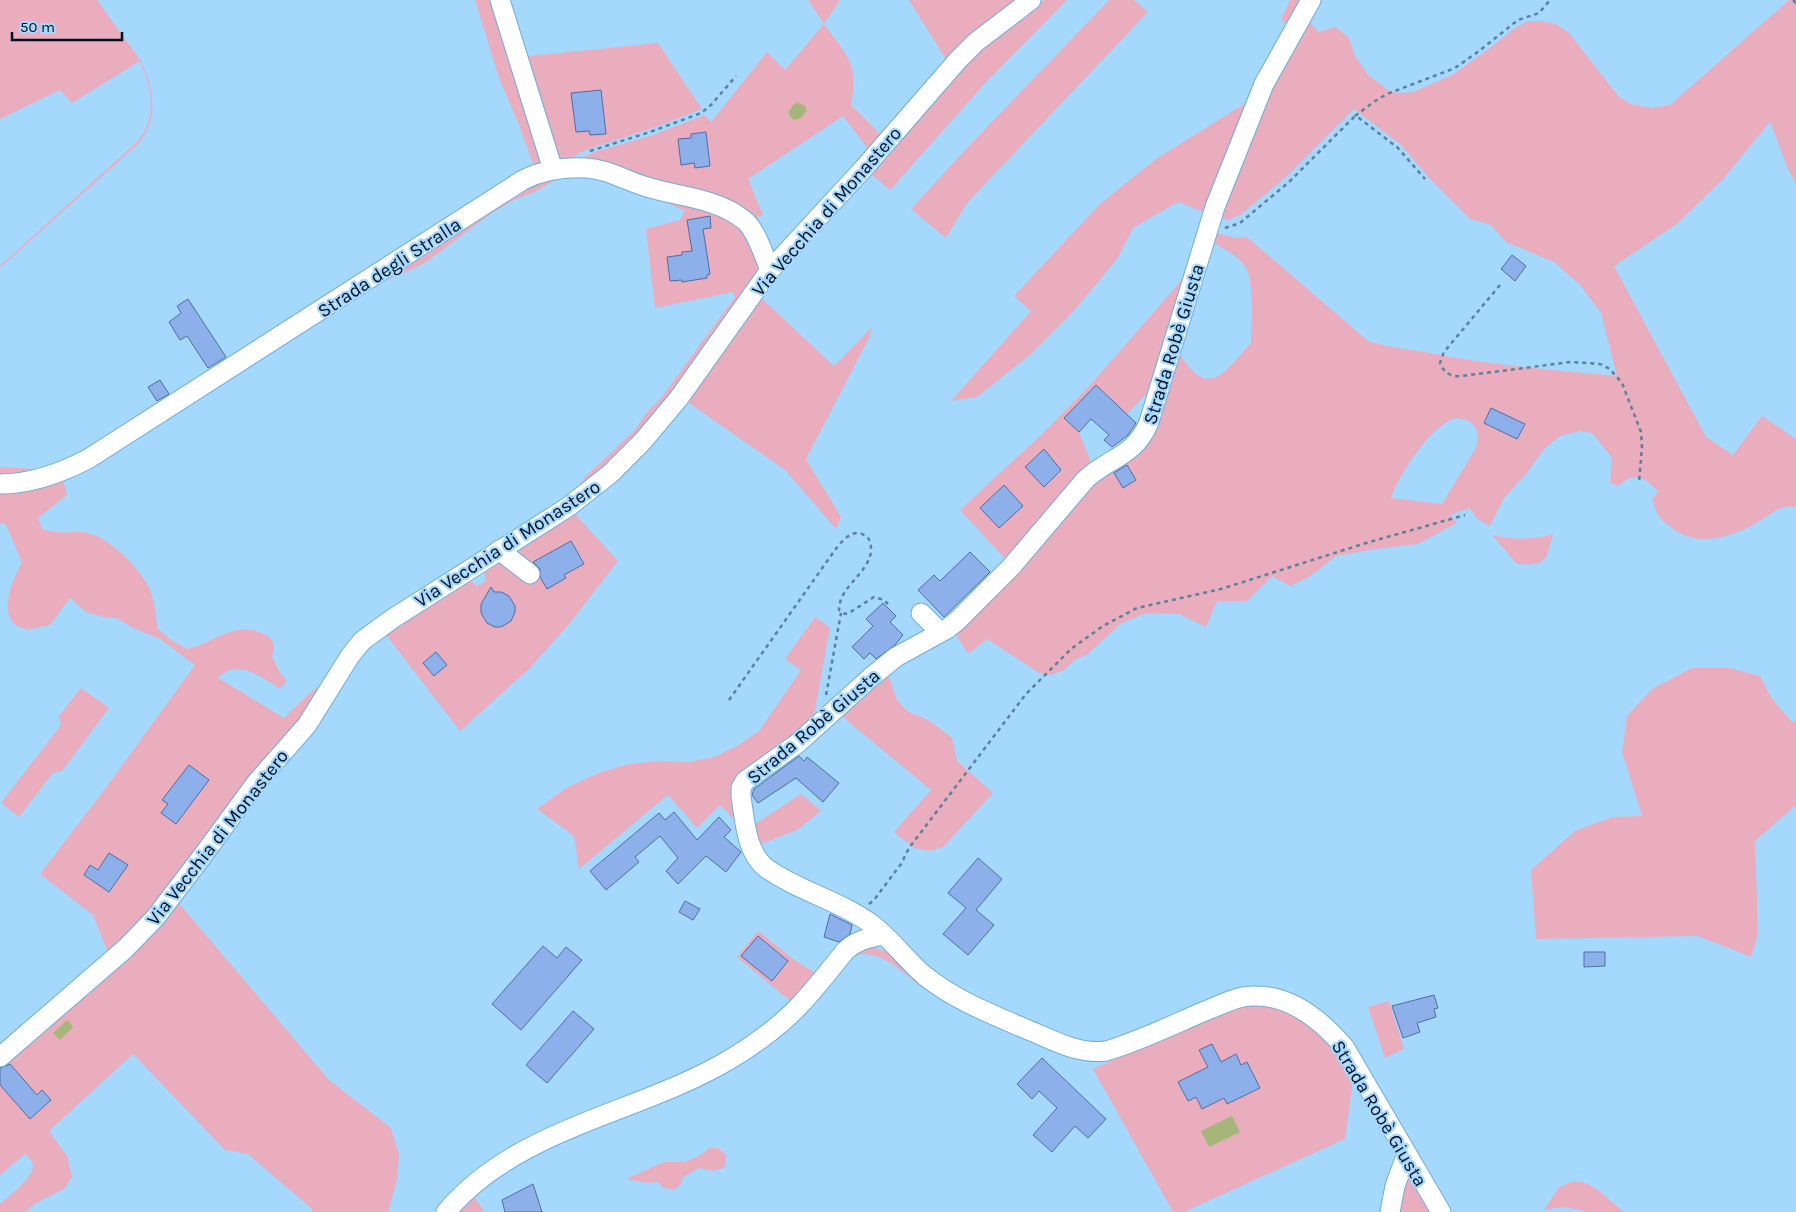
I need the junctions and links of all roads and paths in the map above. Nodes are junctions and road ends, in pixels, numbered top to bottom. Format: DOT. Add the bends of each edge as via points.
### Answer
graph roads {
  1 [pos="500,0"];
  2 [pos="1031,0"];
  3 [pos="1311,0"];
  4 [pos="1550,0"];
  5 [pos="1794,0"];
  6 [pos="1796,3"];
  7 [pos="736,76"];
  8 [pos="1354,117"];
  9 [pos="587,152"];
  10 [pos="553,170"];
  11 [pos="1425,179"];
  12 [pos="1209,224"];
  13 [pos="770,270"];
  14 [pos="1500,285"];
  15 [pos="1639,483"];
  16 [pos="0,484"];
  17 [pos="1465,515"];
  18 [pos="499,550"];
  19 [pos="530,574"];
  20 [pos="888,604"];
  21 [pos="841,612"];
  22 [pos="921,613"];
  23 [pos="940,632"];
  24 [pos="826,696"];
  25 [pos="729,700"];
  26 [pos="856,914"];
  27 [pos="884,935"];
  28 [pos="0,1057"];
  29 [pos="1406,1156"];
  30 [pos="446,1212"];
  31 [pos="1390,1212"];
  32 [pos="1441,1212"];
  1 -- 10 [label="street"];
  2 -- 13 [label="street, Via Vecchia di Monastero" via="965,52"];
  3 -- 12 [label="street, Strada Robè Giusta" via="1264,84"];
  4 -- 8 [label="path" via="1538,12 1518,20 1455,68 1387,94"];
  5 -- 6 [label="path"];
  7 -- 9 [label="path" via="701,113"];
  8 -- 11 [label="path" via="1398,148"];
  8 -- 12 [label="path" via="1289,182 1240,224 1226,228"];
  10 -- 13 [label="street, Strada degli Stralla" via="602,170 727,210 748,223"];
  10 -- 16 [label="street, Strada degli Stralla" via="524,180 88,459 44,478"];
  12 -- 23 [label="street, Strada Robè Giusta" via="1142,437 1126,452 1093,472 1004,575 957,621"];
  13 -- 18 [label="street, Via Vecchia di Monastero" via="683,393 633,452 586,495"];
  14 -- 15 [label="path" via="1444,352 1440,363 1443,370 1451,376 1461,376 1570,362 1600,364 1610,369 1622,383 1641,432"];
  17 -- 26 [label="path" via="1221,589 1137,608 1103,626 1071,649 1011,711 874,900"];
  18 -- 19 [label="street"];
  18 -- 28 [label="street, Via Vecchia di Monastero" via="362,641 307,725 256,783 155,918 126,948"];
  20 -- 21 [label="path" via="874,597 854,611"];
  21 -- 24 [label="path"];
  21 -- 25 [label="path" via="842,597 870,556 869,540 860,533 850,535 835,550"];
  22 -- 23 [label="street"];
  23 -- 26 [label="street, Strada Robè Giusta" via="882,668 798,743 745,781 741,788 750,845 757,860 771,871"];
  26 -- 27 [label="street, Strada Robè Giusta"];
  27 -- 29 [label="street, Strada Robè Giusta" via="926,976 958,998 1055,1041 1090,1052 1115,1048 1246,996 1269,997 1293,1006 1316,1020 1345,1048"];
  27 -- 30 [label="street" via="854,944 789,1016 732,1058 705,1073 528,1149 474,1185"];
  29 -- 31 [label="street"];
  29 -- 32 [label="street, Strada Robè Giusta"];
}
